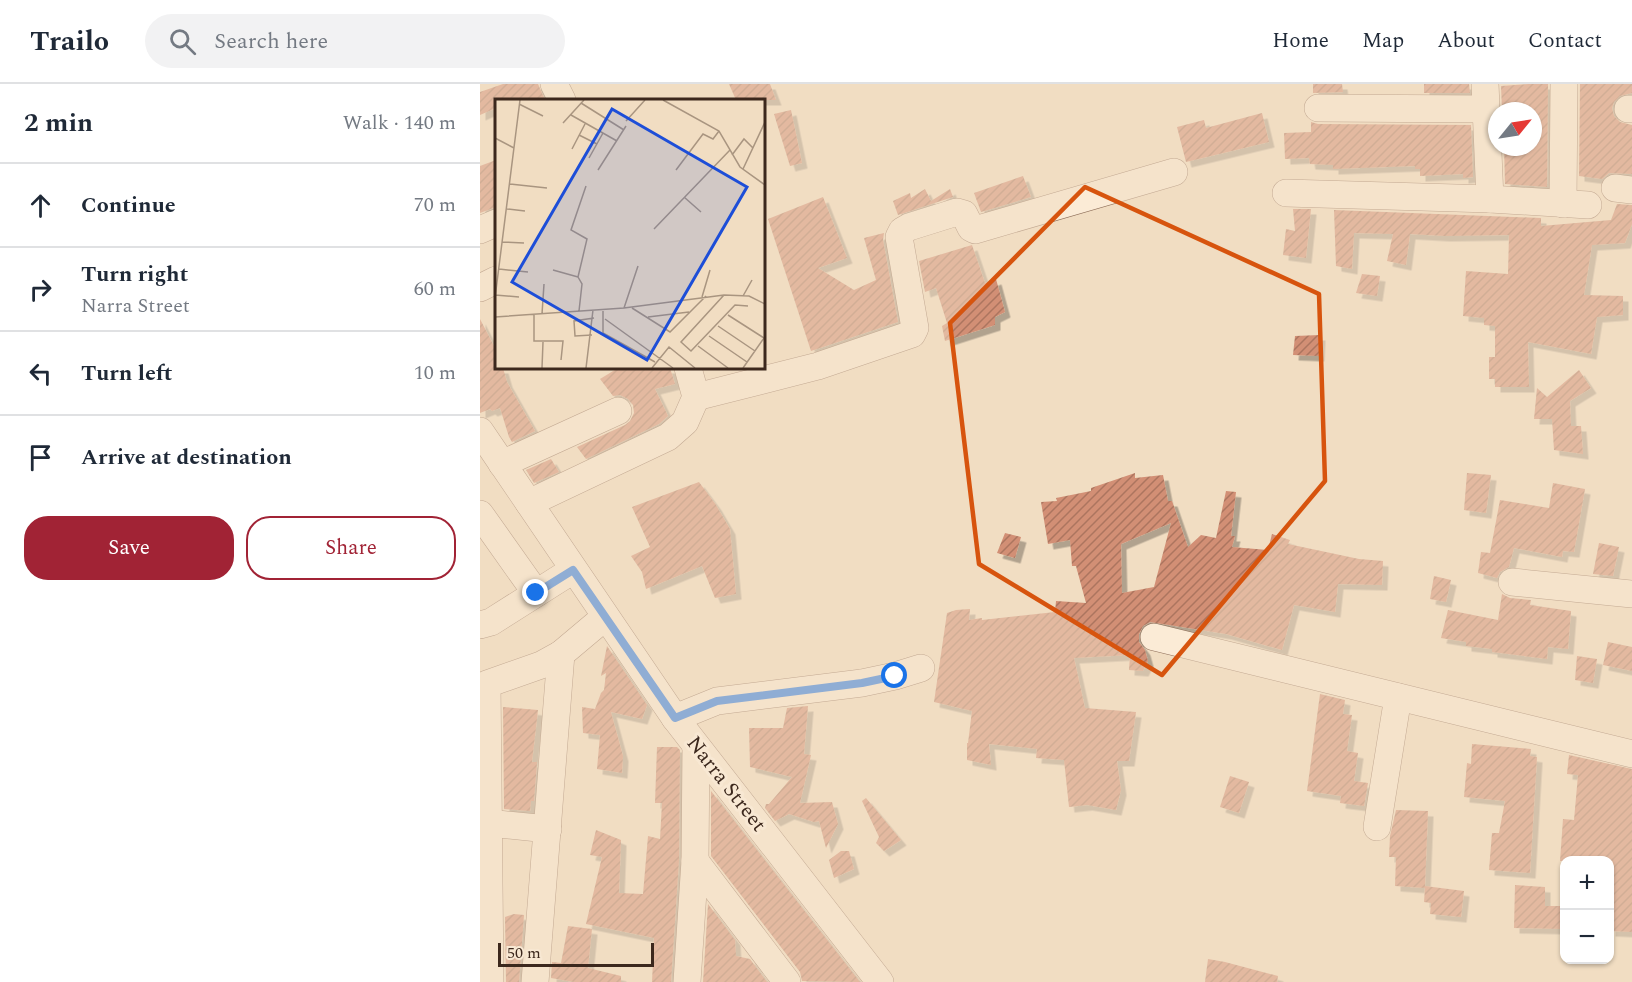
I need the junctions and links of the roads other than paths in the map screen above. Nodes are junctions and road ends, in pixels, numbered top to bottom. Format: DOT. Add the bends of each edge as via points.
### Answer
graph roads {
  1 [pos="554,84"];
  2 [pos="1564,84"];
  3 [pos="1412,96"];
  4 [pos="1485,96"];
  5 [pos="562,99"];
  6 [pos="1318,108"];
  7 [pos="1174,172"];
  8 [pos="1286,193"];
  9 [pos="1490,199"];
  10 [pos="495,224"];
  11 [pos="480,230"];
  12 [pos="495,280"];
  13 [pos="480,288"];
  14 [pos="688,369"];
  15 [pos="696,397"];
  16 [pos="618,411"];
  17 [pos="480,431"];
  18 [pos="502,464"];
  19 [pos="529,503"];
  20 [pos="480,514"];
  21 [pos="573,570"];
  22 [pos="1512,582"];
  23 [pos="536,593"];
  24 [pos="1632,594"];
  25 [pos="605,617"];
  26 [pos="480,625"];
  27 [pos="1154,637"];
  28 [pos="561,654"];
  29 [pos="921,668"];
  30 [pos="1398,697"];
  31 [pos="675,718"];
  32 [pos="696,746"];
  33 [pos="1632,754"];
  34 [pos="488,823"];
  35 [pos="1377,827"];
  36 [pos="548,829"];
  37 [pos="695,861"];
  38 [pos="489,982"];
  39 [pos="535,982"];
  40 [pos="687,982"];
  41 [pos="787,982"];
  42 [pos="880,982"];
  1 -- 5 [label="street"];
  2 -- 9 [label="street" via="1576,204"];
  3 -- 4 [label="street"];
  3 -- 6 [label="street"];
  4 -- 9 [label="street"];
  7 -- 15 [label="street" via="975,230 964,214 957,212 909,227 899,237 915,328 912,334 818,366"];
  8 -- 9 [label="street"];
  10 -- 11 [label="street"];
  12 -- 13 [label="street"];
  14 -- 15 [label="street"];
  15 -- 19 [label="street" via="686,422 668,437"];
  16 -- 18 [label="street"];
  17 -- 18 [label="street, Narra Street"];
  18 -- 19 [label="street, Narra Street"];
  19 -- 21 [label="street, Narra Street"];
  20 -- 23 [label="street"];
  21 -- 23 [label="street"];
  21 -- 25 [label="street, Narra Street"];
  22 -- 24 [label="street"];
  23 -- 26 [label="street"];
  25 -- 28 [label="street"];
  25 -- 31 [label="street, Narra Street"];
  27 -- 30 [label="street"];
  28 -- 34 [label="street" via="487,684"];
  28 -- 36 [label="street"];
  29 -- 31 [label="street" via="862,683 717,701"];
  30 -- 33 [label="street"];
  30 -- 35 [label="street"];
  31 -- 32 [label="street, Narra Street"];
  32 -- 37 [label="street"];
  32 -- 42 [label="street, Narra Street"];
  34 -- 36 [label="street"];
  34 -- 38 [label="street"];
  36 -- 39 [label="street"];
  37 -- 40 [label="street"];
  37 -- 41 [label="street"];
}
